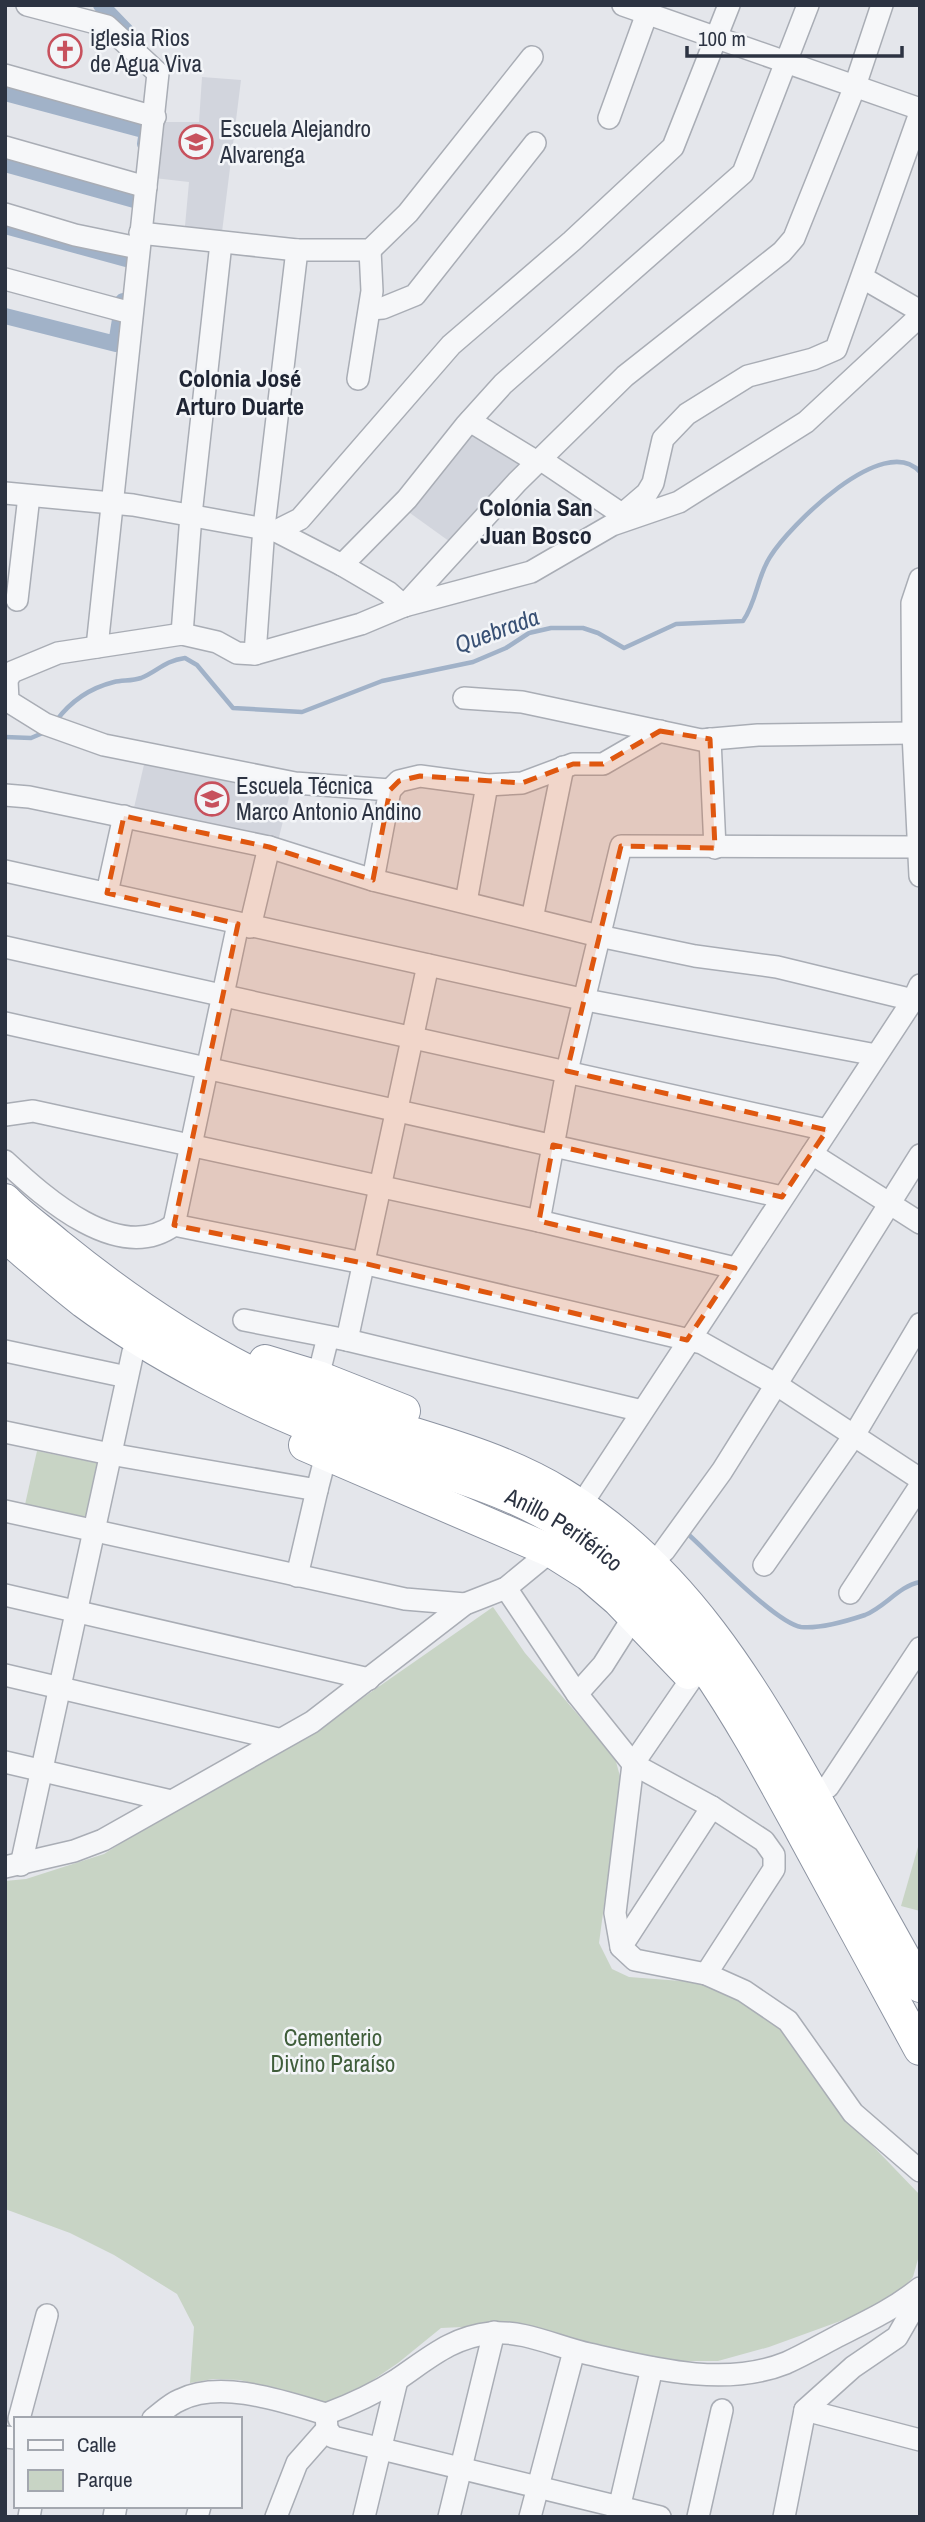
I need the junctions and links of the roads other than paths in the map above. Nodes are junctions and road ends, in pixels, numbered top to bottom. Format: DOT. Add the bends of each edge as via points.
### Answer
graph roads {
  1 [pos="27,5"];
  2 [pos="623,5"];
  3 [pos="729,5"];
  4 [pos="808,5"];
  5 [pos="882,5"];
  6 [pos="648,9"];
  7 [pos="719,37"];
  8 [pos="533,57"];
  9 [pos="788,61"];
  10 [pos="5,75"];
  11 [pos="855,86"];
  12 [pos="920,111"];
  13 [pos="155,117"];
  14 [pos="609,118"];
  15 [pos="535,143"];
  16 [pos="5,146"];
  17 [pos="138,185"];
  18 [pos="5,214"];
  19 [pos="134,243"];
  20 [pos="220,243"];
  21 [pos="297,250"];
  22 [pos="370,250"];
  23 [pos="863,278"];
  24 [pos="5,279"];
  25 [pos="370,309"];
  26 [pos="124,311"];
  27 [pos="920,311"];
  28 [pos="920,316"];
  29 [pos="358,379"];
  30 [pos="470,421"];
  31 [pos="538,461"];
  32 [pos="5,493"];
  33 [pos="29,496"];
  34 [pos="112,503"];
  35 [pos="192,509"];
  36 [pos="617,520"];
  37 [pos="268,528"];
  38 [pos="342,565"];
  39 [pos="920,579"];
  40 [pos="17,600"];
  41 [pos="404,606"];
  42 [pos="182,634"];
  43 [pos="97,647"];
  44 [pos="255,654"];
  45 [pos="917,692"];
  46 [pos="464,698"];
  47 [pos="660,731"];
  48 [pos="913,733"];
  49 [pos="710,739"];
  50 [pos="563,767"];
  51 [pos="487,785"];
  52 [pos="390,790"];
  53 [pos="5,796"];
  54 [pos="124,816"];
  55 [pos="269,847"];
  56 [pos="715,848"];
  57 [pos="917,848"];
  58 [pos="5,871"];
  59 [pos="920,876"];
  60 [pos="373,880"];
  61 [pos="107,893"];
  62 [pos="466,902"];
  63 [pos="532,919"];
  64 [pos="244,926"];
  65 [pos="599,936"];
  66 [pos="5,947"];
  67 [pos="428,964"];
  68 [pos="917,992"];
  69 [pos="224,996"];
  70 [pos="586,1000"];
  71 [pos="5,1023"];
  72 [pos="411,1038"];
  73 [pos="876,1055"];
  74 [pos="207,1070"];
  75 [pos="567,1071"];
  76 [pos="395,1110"];
  77 [pos="5,1115"];
  78 [pos="827,1130"];
  79 [pos="553,1145"];
  80 [pos="190,1146"];
  81 [pos="812,1154"];
  82 [pos="920,1155"];
  83 [pos="5,1161"];
  84 [pos="380,1186"];
  85 [pos="782,1197"];
  86 [pos="5,1200"];
  87 [pos="888,1202"];
  88 [pos="538,1221"];
  89 [pos="920,1223"];
  90 [pos="174,1225"];
  91 [pos="89,1226"];
  92 [pos="5,1236"];
  93 [pos="363,1262"];
  94 [pos="735,1268"];
  95 [pos="89,1270"];
  96 [pos="86,1303"];
  97 [pos="244,1320"];
  98 [pos="920,1324"];
  99 [pos="337,1338"];
  100 [pos="195,1340"];
  101 [pos="687,1340"];
  102 [pos="5,1350"];
  103 [pos="130,1364"];
  104 [pos="318,1377"];
  105 [pos="776,1385"];
  106 [pos="642,1411"];
  107 [pos="5,1432"];
  108 [pos="853,1437"];
  109 [pos="110,1454"];
  110 [pos="326,1455"];
  111 [pos="920,1479"];
  112 [pos="920,1486"];
  113 [pos="317,1490"];
  114 [pos="591,1490"];
  115 [pos="5,1511"];
  116 [pos="93,1531"];
  117 [pos="556,1543"];
  118 [pos="664,1550"];
  119 [pos="764,1566"];
  120 [pos="297,1576"];
  121 [pos="506,1588"];
  122 [pos="849,1593"];
  123 [pos="5,1595"];
  124 [pos="465,1604"];
  125 [pos="78,1612"];
  126 [pos="634,1616"];
  127 [pos="920,1648"];
  128 [pos="5,1675"];
  129 [pos="692,1678"];
  130 [pos="369,1679"];
  131 [pos="58,1687"];
  132 [pos="577,1694"];
  133 [pos="278,1739"];
  134 [pos="5,1762"];
  135 [pos="633,1765"];
  136 [pos="41,1770"];
  137 [pos="828,1787"];
  138 [pos="171,1801"];
  139 [pos="712,1807"];
  140 [pos="13,1866"];
  141 [pos="860,1907"];
  142 [pos="621,1947"];
  143 [pos="706,1974"];
  144 [pos="920,1986"];
  145 [pos="920,2049"];
  146 [pos="920,2171"];
  147 [pos="920,2288"];
  148 [pos="920,2297"];
  149 [pos="47,2315"];
  150 [pos="494,2332"];
  151 [pos="574,2351"];
  152 [pos="652,2368"];
  153 [pos="397,2380"];
  154 [pos="722,2410"];
  155 [pos="805,2410"];
  156 [pos="18,2417"];
  157 [pos="156,2417"];
  158 [pos="327,2421"];
  159 [pos="920,2440"];
  160 [pos="380,2450"];
  161 [pos="461,2467"];
  162 [pos="538,2486"];
  163 [pos="618,2512"];
  164 [pos="276,2517"];
  165 [pos="364,2517"];
  166 [pos="449,2517"];
  167 [pos="530,2517"];
  168 [pos="660,2517"];
  169 [pos="698,2517"];
  170 [pos="784,2517"];
  1 -- 13 [label="street" via="107,26 158,73"];
  2 -- 6 [label="street"];
  3 -- 7 [label="street"];
  4 -- 9 [label="street"];
  5 -- 11 [label="street"];
  6 -- 7 [label="street"];
  6 -- 14 [label="street"];
  7 -- 9 [label="street"];
  7 -- 37 [label="street" via="673,148 451,345 300,519"];
  8 -- 22 [label="street" via="408,212"];
  9 -- 11 [label="street"];
  9 -- 30 [label="street" via="743,173 503,384"];
  10 -- 13 [label="street"];
  11 -- 12 [label="street"];
  11 -- 31 [label="street" via="794,238 625,376"];
  12 -- 23 [label="street"];
  13 -- 17 [label="street"];
  15 -- 25 [label="street" via="415,295"];
  16 -- 17 [label="street"];
  17 -- 19 [label="street"];
  18 -- 19 [label="street" via="75,235"];
  19 -- 20 [label="street"];
  19 -- 26 [label="street"];
  20 -- 21 [label="street"];
  20 -- 35 [label="street"];
  21 -- 22 [label="street"];
  21 -- 37 [label="street"];
  22 -- 25 [label="street"];
  23 -- 27 [label="street"];
  23 -- 36 [label="street" via="832,353 748,376 687,414 663,439 653,483"];
  24 -- 26 [label="street"];
  25 -- 29 [label="street"];
  26 -- 34 [label="street"];
  28 -- 36 [label="street" via="806,422 679,502"];
  30 -- 31 [label="street"];
  30 -- 38 [label="street" via="407,499"];
  31 -- 36 [label="street"];
  31 -- 41 [label="street"];
  32 -- 33 [label="street"];
  33 -- 34 [label="street"];
  33 -- 40 [label="street"];
  34 -- 35 [label="street"];
  34 -- 43 [label="street"];
  35 -- 37 [label="street"];
  35 -- 42 [label="street"];
  36 -- 41 [label="street" via="531,572"];
  37 -- 38 [label="street"];
  37 -- 44 [label="street"];
  38 -- 41 [label="street"];
  39 -- 45 [label="street" via="912,603"];
  41 -- 44 [label="street" via="360,624"];
  42 -- 43 [label="street"];
  42 -- 44 [label="street" via="217,642 237,653"];
  43 -- 52 [label="street" via="58,653 12,673 7,680 8,701 45,724 104,745 295,783"];
  45 -- 48 [label="street"];
  46 -- 47 [label="street" via="522,702"];
  47 -- 49 [label="street"];
  47 -- 50 [label="street" via="603,764"];
  48 -- 49 [label="street"];
  48 -- 57 [label="street"];
  49 -- 56 [label="street"];
  50 -- 51 [label="street" via="522,783"];
  50 -- 63 [label="street"];
  51 -- 52 [label="street" via="420,776 399,781"];
  51 -- 62 [label="street"];
  52 -- 60 [label="street"];
  53 -- 54 [label="street"];
  54 -- 55 [label="street"];
  54 -- 61 [label="street"];
  55 -- 60 [label="street"];
  55 -- 64 [label="street"];
  56 -- 57 [label="street"];
  56 -- 65 [label="street" via="621,846"];
  57 -- 59 [label="street"];
  58 -- 61 [label="street"];
  60 -- 62 [label="street"];
  61 -- 64 [label="street"];
  62 -- 63 [label="street"];
  63 -- 65 [label="street"];
  64 -- 67 [label="street"];
  64 -- 69 [label="street"];
  65 -- 68 [label="street"];
  65 -- 70 [label="street"];
  66 -- 69 [label="street"];
  67 -- 70 [label="street"];
  67 -- 72 [label="street"];
  68 -- 73 [label="street"];
  69 -- 72 [label="street"];
  69 -- 74 [label="street"];
  70 -- 73 [label="street"];
  70 -- 75 [label="street"];
  71 -- 74 [label="street"];
  72 -- 75 [label="street"];
  72 -- 76 [label="street"];
  73 -- 78 [label="street"];
  74 -- 76 [label="street"];
  74 -- 80 [label="street"];
  75 -- 78 [label="street"];
  75 -- 79 [label="street"];
  76 -- 79 [label="street"];
  76 -- 84 [label="street"];
  77 -- 80 [label="street" via="33,1111"];
  78 -- 81 [label="street"];
  79 -- 85 [label="street"];
  79 -- 88 [label="street"];
  80 -- 84 [label="street"];
  80 -- 90 [label="street"];
  81 -- 85 [label="street"];
  81 -- 87 [label="street"];
  82 -- 87 [label="street"];
  83 -- 91 [label="street" via="37,1191"];
  84 -- 88 [label="street"];
  84 -- 93 [label="street"];
  85 -- 94 [label="street"];
  86 -- 95 [label="highway, Anillo Periférico"];
  87 -- 89 [label="street"];
  87 -- 105 [label="street"];
  88 -- 94 [label="street"];
  90 -- 91 [label="street" via="144,1239"];
  90 -- 93 [label="street"];
  91 -- 95 [label="street" via="82,1240"];
  92 -- 96 [label="highway, Anillo Periférico"];
  93 -- 99 [label="street"];
  93 -- 101 [label="street"];
  94 -- 101 [label="street"];
  95 -- 100 [label="highway, Anillo Periférico"];
  96 -- 103 [label="highway"];
  96 -- 141 [label="highway, Anillo Periférico" via="249,1399 337,1437 479,1482 529,1504 606,1555 676,1628 709,1672"];
  97 -- 99 [label="street"];
  98 -- 108 [label="street"];
  99 -- 104 [label="street"];
  99 -- 106 [label="street"];
  100 -- 104 [label="highway"];
  100 -- 141 [label="highway, Anillo Periférico" via="255,1376 326,1405 520,1471 607,1525 648,1560 729,1655 762,1702"];
  101 -- 105 [label="street" via="714,1348"];
  101 -- 106 [label="street"];
  102 -- 103 [label="street"];
  103 -- 109 [label="street"];
  103 -- 110 [label="highway"];
  104 -- 114 [label="highway" via="562,1473"];
  105 -- 108 [label="street"];
  105 -- 118 [label="street" via="722,1471"];
  106 -- 114 [label="street"];
  107 -- 109 [label="street"];
  108 -- 111 [label="street"];
  108 -- 119 [label="street"];
  109 -- 113 [label="street"];
  109 -- 116 [label="street"];
  110 -- 113 [label="street"];
  110 -- 117 [label="highway"];
  112 -- 122 [label="street"];
  113 -- 120 [label="street"];
  114 -- 118 [label="highway"];
  115 -- 116 [label="street"];
  116 -- 120 [label="street"];
  116 -- 125 [label="street"];
  117 -- 121 [label="street"];
  117 -- 126 [label="highway"];
  118 -- 137 [label="highway" via="757,1665"];
  120 -- 124 [label="street" via="427,1603"];
  121 -- 124 [label="street"];
  121 -- 132 [label="street"];
  123 -- 125 [label="street"];
  124 -- 130 [label="street"];
  125 -- 130 [label="street"];
  125 -- 131 [label="street"];
  126 -- 129 [label="highway"];
  126 -- 132 [label="street"];
  127 -- 137 [label="street"];
  128 -- 131 [label="street"];
  129 -- 135 [label="street"];
  129 -- 141 [label="highway" via="710,1699 803,1862"];
  130 -- 133 [label="street" via="312,1722"];
  131 -- 133 [label="street"];
  131 -- 136 [label="street"];
  132 -- 135 [label="street"];
  133 -- 138 [label="street"];
  134 -- 136 [label="street"];
  135 -- 139 [label="street"];
  135 -- 142 [label="street" via="615,1913"];
  136 -- 138 [label="street"];
  136 -- 140 [label="street"];
  137 -- 141 [label="highway" via="857,1841"];
  138 -- 140 [label="street" via="74,1851"];
  139 -- 142 [label="street"];
  139 -- 143 [label="street" via="764,1841 774,1855 774,1869"];
  141 -- 144 [label="highway, Anillo Periférico"];
  141 -- 145 [label="highway, Anillo Periférico"];
  142 -- 143 [label="street" via="635,1960"];
  143 -- 146 [label="street" via="744,1991 788,2021 853,2113"];
  147 -- 152 [label="street" via="879,2318 785,2363 728,2375"];
  148 -- 155 [label="street" via="897,2337 853,2367"];
  149 -- 156 [label="street"];
  150 -- 151 [label="street"];
  150 -- 153 [label="street" via="463,2337 431,2353"];
  150 -- 161 [label="street"];
  151 -- 152 [label="street"];
  151 -- 162 [label="street"];
  152 -- 163 [label="street"];
  153 -- 158 [label="street"];
  153 -- 160 [label="street"];
  154 -- 169 [label="street"];
  155 -- 159 [label="street"];
  155 -- 170 [label="street"];
  157 -- 158 [label="street" via="181,2399 212,2392 262,2395"];
  158 -- 160 [label="street" via="333,2437"];
  158 -- 164 [label="street" via="297,2463"];
  160 -- 161 [label="street"];
  160 -- 165 [label="street"];
  161 -- 162 [label="street"];
  161 -- 166 [label="street"];
  162 -- 163 [label="street"];
  162 -- 167 [label="street"];
  163 -- 168 [label="street"];
}
